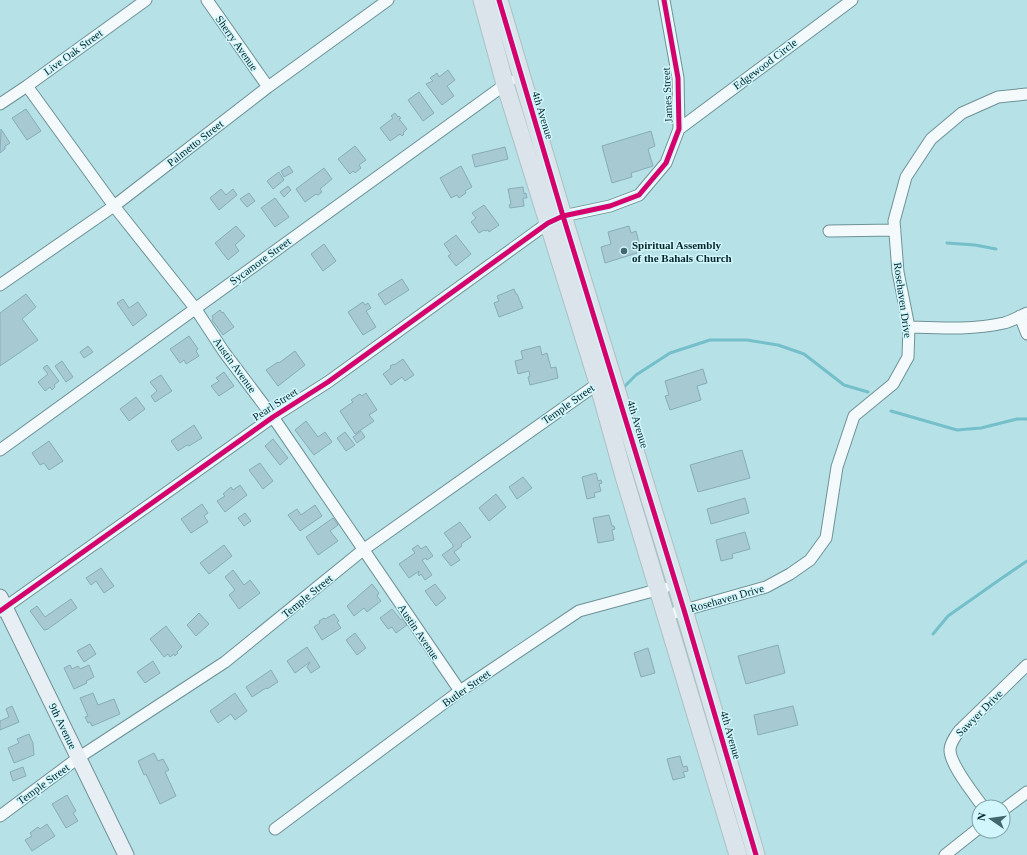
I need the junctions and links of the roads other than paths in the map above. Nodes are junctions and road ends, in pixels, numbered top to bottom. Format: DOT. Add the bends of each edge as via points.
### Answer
graph roads {
  1 [pos="146,0"];
  2 [pos="207,0"];
  3 [pos="388,0"];
  4 [pos="500,0"];
  5 [pos="664,0"];
  6 [pos="852,0"];
  7 [pos="485,1"];
  8 [pos="520,73"];
  9 [pos="505,84"];
  10 [pos="27,86"];
  11 [pos="268,87"];
  12 [pos="1027,94"];
  13 [pos="0,104"];
  14 [pos="679,129"];
  15 [pos="114,206"];
  16 [pos="556,220"];
  17 [pos="829,230"];
  18 [pos="895,230"];
  19 [pos="0,285"];
  20 [pos="194,308"];
  21 [pos="1024,315"];
  22 [pos="909,328"];
  23 [pos="1027,334"];
  24 [pos="605,378"];
  25 [pos="273,417"];
  26 [pos="0,450"];
  27 [pos="363,550"];
  28 [pos="676,584"];
  29 [pos="658,589"];
  30 [pos="2,606"];
  31 [pos="684,610"];
  32 [pos="667,615"];
  33 [pos="1027,665"];
  34 [pos="460,691"];
  35 [pos="78,758"];
  36 [pos="1027,792"];
  37 [pos="978,799"];
  38 [pos="1011,804"];
  39 [pos="0,816"];
  40 [pos="275,829"];
  41 [pos="971,834"];
  42 [pos="126,855"];
  43 [pos="738,855"];
  44 [pos="756,855"];
  45 [pos="945,855"];
  1 -- 10 [label="street, Live Oak Street"];
  2 -- 11 [label="street, Sherry Avenue"];
  3 -- 11 [label="street, Palmetto Street"];
  4 -- 8 [label="main road, 4th Avenue"];
  5 -- 14 [label="street, James Street" via="678,78"];
  6 -- 14 [label="street, Edgewood Circle"];
  7 -- 9 [label="main road, 4th Avenue"];
  8 -- 9 [label="street, Sycamore Street"];
  8 -- 16 [label="main road, 4th Avenue"];
  9 -- 16 [label="main road, 4th Avenue"];
  9 -- 20 [label="street, Sycamore Street"];
  10 -- 13 [label="street, Live Oak Street"];
  10 -- 15 [label="street, Austin Avenue"];
  11 -- 15 [label="street, Palmetto Street"];
  12 -- 18 [label="street, Rosehaven Drive" via="998,98 962,113 931,139 906,177 894,221"];
  14 -- 16 [label="street, James Street" via="666,163 639,196"];
  15 -- 19 [label="street, Palmetto Street"];
  15 -- 20 [label="street, Austin Avenue"];
  16 -- 24 [label="main road, 4th Avenue"];
  16 -- 25 [label="street, Pearl Street" via="328,382"];
  17 -- 18 [label="street"];
  18 -- 22 [label="street, Rosehaven Drive" via="898,272"];
  20 -- 25 [label="street, Austin Avenue"];
  20 -- 26 [label="street, Sycamore Street"];
  21 -- 22 [label="street" via="1005,322 974,327"];
  21 -- 23 [label="street"];
  22 -- 31 [label="street, Rosehaven Drive" via="908,357 893,384 854,416 837,467 826,538 810,560 766,587"];
  24 -- 27 [label="street, Temple Street"];
  24 -- 28 [label="main road, 4th Avenue"];
  24 -- 29 [label="main road, 4th Avenue"];
  25 -- 27 [label="street, Austin Avenue"];
  25 -- 30 [label="street, Pearl Street"];
  27 -- 34 [label="street, Austin Avenue"];
  27 -- 35 [label="street, Temple Street" via="225,662"];
  28 -- 29 [label="street, Butler Street"];
  28 -- 31 [label="main road, 4th Avenue"];
  29 -- 32 [label="main road, 4th Avenue"];
  29 -- 34 [label="street, Butler Street" via="579,611"];
  30 -- 35 [label="street, 9th Avenue"];
  31 -- 32 [label="street, Rosehaven Drive"];
  31 -- 44 [label="main road, 4th Avenue"];
  32 -- 43 [label="main road, 4th Avenue"];
  33 -- 37 [label="street, Sawyer Drive" via="959,731 952,741 950,751 954,764"];
  34 -- 40 [label="street, Butler Street"];
  35 -- 39 [label="street, Temple Street"];
  35 -- 42 [label="street, 9th Avenue"];
  36 -- 38 [label="street"];
  41 -- 45 [label="street"];
}
